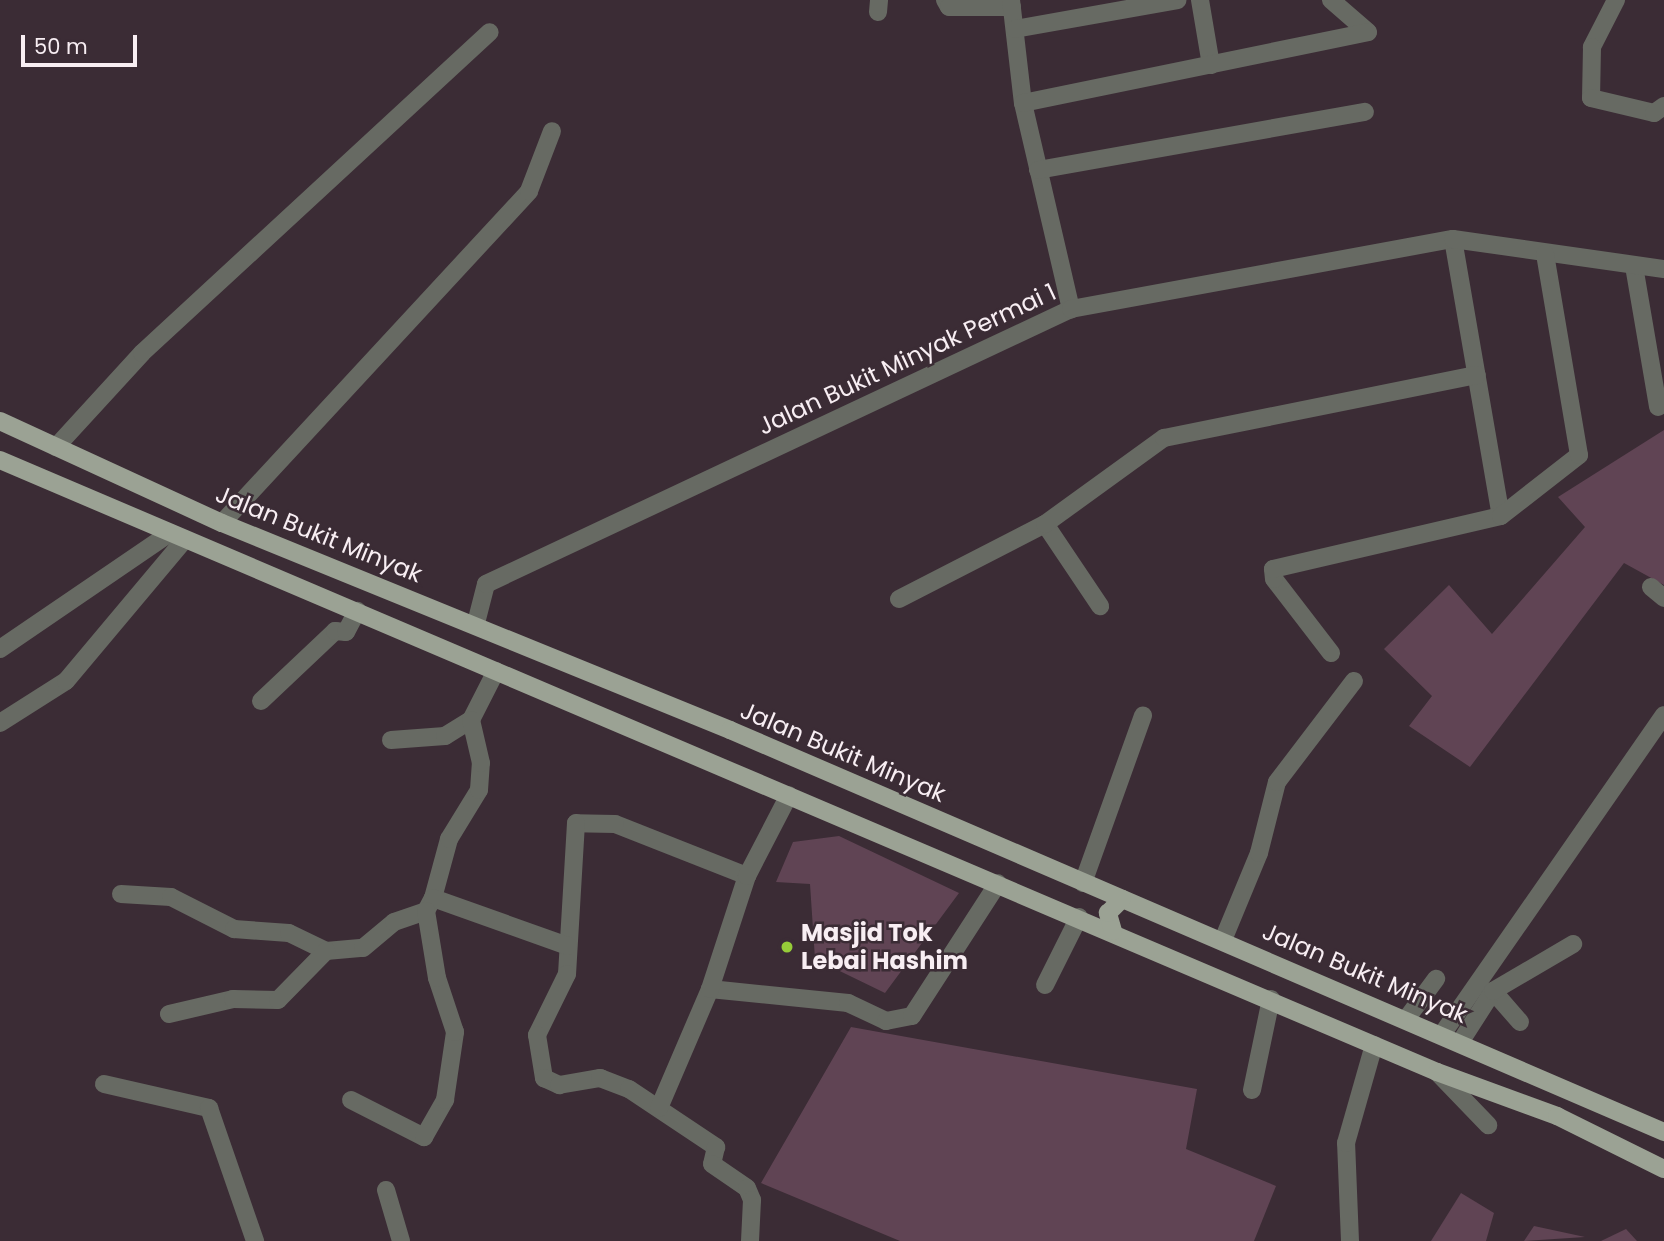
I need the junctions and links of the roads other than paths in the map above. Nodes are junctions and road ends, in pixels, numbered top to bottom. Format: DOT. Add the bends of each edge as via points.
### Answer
graph roads {
  1 [pos="945,0"];
  2 [pos="1177,0"];
  3 [pos="1199,0"];
  4 [pos="1331,0"];
  5 [pos="1616,0"];
  6 [pos="1150,2"];
  7 [pos="1011,4"];
  8 [pos="1015,29"];
  9 [pos="490,32"];
  10 [pos="1211,65"];
  11 [pos="1023,103"];
  12 [pos="1664,106"];
  13 [pos="1365,112"];
  14 [pos="552,131"];
  15 [pos="1038,170"];
  16 [pos="1453,239"];
  17 [pos="1545,254"];
  18 [pos="1634,266"];
  19 [pos="1664,269"];
  20 [pos="1071,309"];
  21 [pos="1477,375"];
  22 [pos="1658,407"];
  23 [pos="0,421"];
  24 [pos="56,447"];
  25 [pos="0,460"];
  26 [pos="1502,516"];
  27 [pos="222,523"];
  28 [pos="1045,524"];
  29 [pos="178,536"];
  30 [pos="899,599"];
  31 [pos="1100,606"];
  32 [pos="357,611"];
  33 [pos="476,623"];
  34 [pos="0,649"];
  35 [pos="1331,653"];
  36 [pos="496,671"];
  37 [pos="1354,681"];
  38 [pos="261,701"];
  39 [pos="1143,715"];
  40 [pos="1664,715"];
  41 [pos="471,720"];
  42 [pos="0,723"];
  43 [pos="391,740"];
  44 [pos="789,795"];
  45 [pos="747,876"];
  46 [pos="998,883"];
  47 [pos="1083,883"];
  48 [pos="121,894"];
  49 [pos="1122,899"];
  50 [pos="429,905"];
  51 [pos="1075,915"];
  52 [pos="1113,931"];
  53 [pos="1223,940"];
  54 [pos="1573,944"];
  55 [pos="568,946"];
  56 [pos="326,951"];
  57 [pos="1436,979"];
  58 [pos="1045,985"];
  59 [pos="710,989"];
  60 [pos="1493,991"];
  61 [pos="1271,999"];
  62 [pos="169,1014"];
  63 [pos="1407,1018"];
  64 [pos="1520,1022"];
  65 [pos="1443,1034"];
  66 [pos="1461,1041"];
  67 [pos="1374,1045"];
  68 [pos="1437,1072"];
  69 [pos="104,1084"];
  70 [pos="1252,1090"];
  71 [pos="351,1100"];
  72 [pos="659,1108"];
  73 [pos="1488,1125"];
  74 [pos="1664,1132"];
  75 [pos="1664,1169"];
  76 [pos="386,1190"];
  77 [pos="255,1241"];
  78 [pos="401,1241"];
  79 [pos="750,1241"];
  80 [pos="1350,1241"];
  1 -- 7 [label="street" via="949,7"];
  2 -- 6 [label="street"];
  3 -- 10 [label="street"];
  4 -- 10 [label="street" via="1368,32"];
  5 -- 12 [label="street" via="1592,47 1591,98 1654,113"];
  6 -- 8 [label="street"];
  7 -- 8 [label="street"];
  8 -- 11 [label="street"];
  9 -- 24 [label="street" via="142,353"];
  10 -- 11 [label="street"];
  11 -- 15 [label="street"];
  13 -- 15 [label="street"];
  14 -- 27 [label="street" via="529,191"];
  15 -- 20 [label="street"];
  16 -- 17 [label="street, Jalan Bukit Minyak Permai 1"];
  16 -- 20 [label="street, Jalan Bukit Minyak Permai 1"];
  16 -- 21 [label="street"];
  17 -- 18 [label="street, Jalan Bukit Minyak Permai 1"];
  17 -- 26 [label="street" via="1579,455"];
  18 -- 19 [label="street, Jalan Bukit Minyak Permai 1"];
  18 -- 22 [label="street"];
  20 -- 33 [label="street, Jalan Bukit Minyak Permai 1" via="486,584"];
  21 -- 26 [label="street"];
  21 -- 28 [label="street" via="1164,438"];
  23 -- 24 [label="main road, Jalan Bukit Minyak"];
  24 -- 27 [label="main road, Jalan Bukit Minyak"];
  25 -- 29 [label="main road"];
  26 -- 35 [label="street" via="1273,569 1273,579"];
  27 -- 33 [label="main road, Jalan Bukit Minyak"];
  28 -- 30 [label="street"];
  28 -- 31 [label="street"];
  29 -- 32 [label="main road"];
  29 -- 34 [label="street"];
  29 -- 42 [label="street" via="66,681"];
  32 -- 36 [label="main road"];
  32 -- 38 [label="street" via="346,632 335,631"];
  33 -- 47 [label="main road, Jalan Bukit Minyak"];
  36 -- 41 [label="street"];
  36 -- 44 [label="main road"];
  37 -- 53 [label="street" via="1278,782 1259,853"];
  39 -- 47 [label="street"];
  40 -- 65 [label="street"];
  41 -- 43 [label="street" via="445,736"];
  41 -- 50 [label="street" via="481,763 479,790 449,839"];
  44 -- 45 [label="street"];
  44 -- 46 [label="main road"];
  45 -- 55 [label="street" via="615,824 576,823"];
  45 -- 59 [label="street"];
  46 -- 51 [label="main road"];
  46 -- 59 [label="street" via="912,1016 886,1021 848,1003"];
  47 -- 49 [label="main road, Jalan Bukit Minyak"];
  47 -- 51 [label="main road" via="1083,908"];
  48 -- 56 [label="street" via="171,897 234,929 289,933"];
  49 -- 52 [label="main road" via="1108,913"];
  49 -- 53 [label="main road, Jalan Bukit Minyak"];
  50 -- 55 [label="street"];
  50 -- 56 [label="street" via="394,922 363,948"];
  50 -- 71 [label="street" via="437,978 455,1032 445,1100 424,1137"];
  51 -- 52 [label="main road"];
  51 -- 58 [label="street"];
  52 -- 61 [label="main road"];
  53 -- 63 [label="main road, Jalan Bukit Minyak"];
  54 -- 60 [label="street"];
  55 -- 72 [label="street" via="567,974 537,1035 544,1078 559,1086 600,1078"];
  56 -- 62 [label="street" via="278,1000 233,999"];
  57 -- 63 [label="street"];
  59 -- 72 [label="street"];
  60 -- 64 [label="street"];
  60 -- 66 [label="street"];
  61 -- 67 [label="main road"];
  61 -- 70 [label="street"];
  63 -- 65 [label="main road, Jalan Bukit Minyak"];
  65 -- 66 [label="main road, Jalan Bukit Minyak"];
  66 -- 74 [label="main road, Jalan Bukit Minyak"];
  67 -- 68 [label="main road"];
  67 -- 80 [label="street" via="1346,1143"];
  68 -- 73 [label="street"];
  68 -- 75 [label="main road" via="1557,1116"];
  69 -- 77 [label="street" via="209,1108"];
  72 -- 79 [label="street" via="716,1147 712,1164 747,1188 755,1221"];
  76 -- 78 [label="street"];
}
